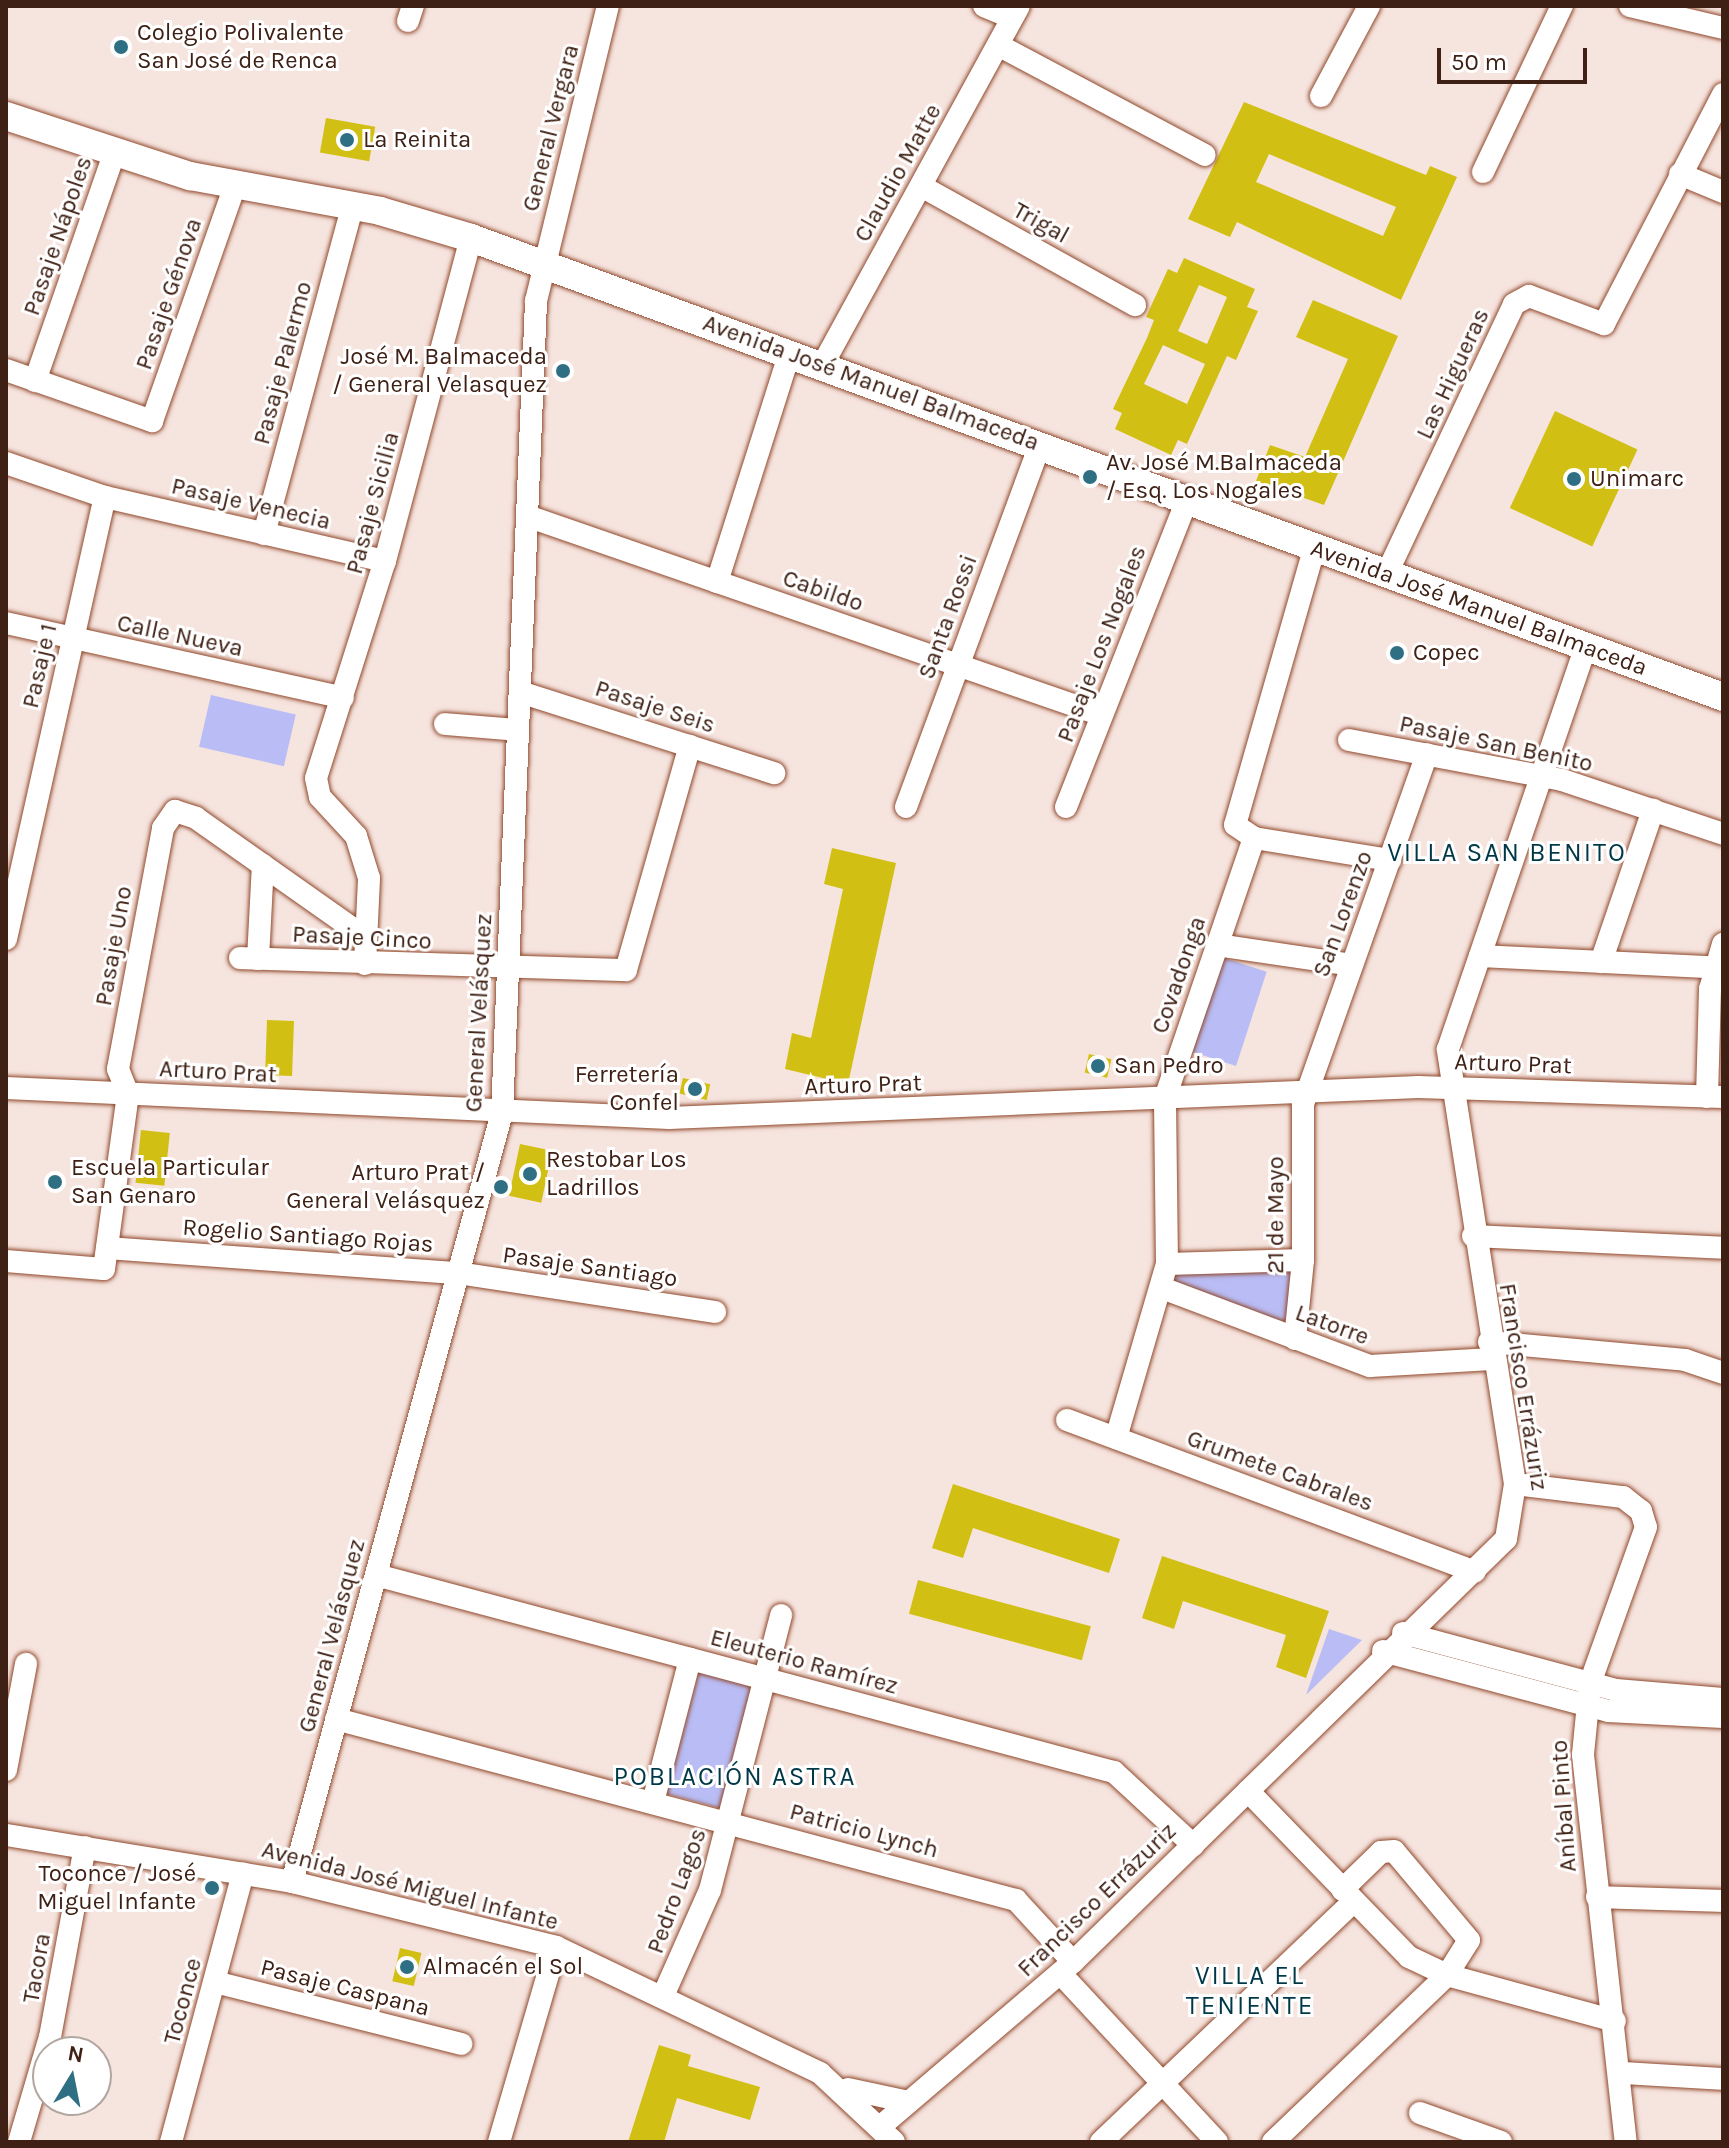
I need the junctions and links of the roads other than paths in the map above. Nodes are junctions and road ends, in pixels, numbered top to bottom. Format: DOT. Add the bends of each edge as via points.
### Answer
graph roads {
  1 [pos="608,6"];
  2 [pos="984,6"];
  3 [pos="1369,6"];
  4 [pos="1562,6"];
  5 [pos="1630,6"];
  6 [pos="1658,9"];
  7 [pos="1016,12"];
  8 [pos="1723,28"];
  9 [pos="998,45"];
  10 [pos="1723,94"];
  11 [pos="1321,96"];
  12 [pos="6,116"];
  13 [pos="114,154"];
  14 [pos="1205,155"];
  15 [pos="1483,172"];
  16 [pos="1680,174"];
  17 [pos="235,185"];
  18 [pos="921,186"];
  19 [pos="1723,192"];
  20 [pos="353,205"];
  21 [pos="471,238"];
  22 [pos="544,264"];
  23 [pos="1135,305"];
  24 [pos="790,352"];
  25 [pos="823,364"];
  26 [pos="6,370"];
  27 [pos="35,381"];
  28 [pos="1040,445"];
  29 [pos="6,463"];
  30 [pos="105,497"];
  31 [pos="1187,500"];
  32 [pos="527,516"];
  33 [pos="264,534"];
  34 [pos="1315,546"];
  35 [pos="385,561"];
  36 [pos="1387,573"];
  37 [pos="717,582"];
  38 [pos="6,623"];
  39 [pos="72,639"];
  40 [pos="1585,649"];
  41 [pos="958,665"];
  42 [pos="520,692"];
  43 [pos="1723,697"];
  44 [pos="343,698"];
  45 [pos="1102,715"];
  46 [pos="445,724"];
  47 [pos="518,730"];
  48 [pos="1349,740"];
  49 [pos="690,746"];
  50 [pos="1427,754"];
  51 [pos="774,773"];
  52 [pos="1542,775"];
  53 [pos="906,807"];
  54 [pos="1066,807"];
  55 [pos="1653,810"];
  56 [pos="1723,834"];
  57 [pos="1254,838"];
  58 [pos="1390,860"];
  59 [pos="263,865"];
  60 [pos="6,938"];
  61 [pos="366,938"];
  62 [pos="1723,944"];
  63 [pos="1217,945"];
  64 [pos="1480,956"];
  65 [pos="1601,962"];
  66 [pos="365,964"];
  67 [pos="1352,965"];
  68 [pos="1719,967"];
  69 [pos="508,970"];
  70 [pos="6,1088"];
  71 [pos="1449,1088"];
  72 [pos="1306,1092"];
  73 [pos="128,1094"];
  74 [pos="1715,1097"];
  75 [pos="1165,1098"];
  76 [pos="502,1113"];
  77 [pos="1473,1236"];
  78 [pos="107,1248"];
  79 [pos="1723,1248"];
  80 [pos="1303,1260"];
  81 [pos="6,1261"];
  82 [pos="1167,1264"];
  83 [pos="458,1273"];
  84 [pos="1162,1288"];
  85 [pos="715,1312"];
  86 [pos="1295,1339"];
  87 [pos="1491,1350"];
  88 [pos="1723,1373"];
  89 [pos="1067,1420"];
  90 [pos="1116,1438"];
  91 [pos="1515,1484"];
  92 [pos="1475,1572"];
  93 [pos="376,1575"];
  94 [pos="781,1615"];
  95 [pos="1403,1633"];
  96 [pos="1383,1651"];
  97 [pos="690,1659"];
  98 [pos="26,1664"];
  99 [pos="765,1679"];
  100 [pos="1590,1683"];
  101 [pos="1723,1699"];
  102 [pos="1586,1706"];
  103 [pos="1723,1717"];
  104 [pos="336,1719"];
  105 [pos="6,1770"];
  106 [pos="1248,1791"];
  107 [pos="653,1802"];
  108 [pos="729,1822"];
  109 [pos="6,1835"];
  110 [pos="1193,1845"];
  111 [pos="85,1847"];
  112 [pos="243,1873"];
  113 [pos="292,1882"];
  114 [pos="1348,1896"];
  115 [pos="1597,1897"];
  116 [pos="1723,1901"];
  117 [pos="556,1947"];
  118 [pos="1067,1968"];
  119 [pos="1447,1975"];
  120 [pos="215,1982"];
  121 [pos="663,1996"];
  122 [pos="1615,2021"];
  123 [pos="461,2044"];
  124 [pos="1622,2073"];
  125 [pos="1723,2079"];
  126 [pos="1162,2084"];
  127 [pos="837,2085"];
  128 [pos="909,2102"];
  129 [pos="1420,2113"];
  130 [pos="887,2134"];
  131 [pos="19,2142"];
  132 [pos="171,2142"];
  133 [pos="499,2142"];
  134 [pos="1101,2142"];
  135 [pos="1217,2142"];
  136 [pos="1273,2142"];
  137 [pos="1501,2142"];
  138 [pos="1626,2142"];
  1 -- 22 [label="street, General Vergara"];
  2 -- 7 [label="street"];
  3 -- 11 [label="street"];
  4 -- 15 [label="street"];
  5 -- 6 [label="street"];
  6 -- 8 [label="street"];
  7 -- 9 [label="street, Claudio Matte"];
  9 -- 14 [label="street"];
  9 -- 18 [label="street, Claudio Matte"];
  10 -- 16 [label="street, Las Higueras"];
  12 -- 13 [label="main road, Avenida José Manuel Balmaceda"];
  13 -- 17 [label="main road, Avenida José Manuel Balmaceda"];
  13 -- 27 [label="street, Pasaje Nápoles"];
  16 -- 19 [label="street"];
  16 -- 36 [label="street, Las Higueras" via="1604,324 1529,296 1518,300"];
  17 -- 20 [label="main road, Avenida José Manuel Balmaceda"];
  17 -- 27 [label="street, Pasaje Génova" via="152,421"];
  18 -- 23 [label="street, Trigal"];
  18 -- 25 [label="street, Claudio Matte"];
  20 -- 21 [label="main road, Avenida José Manuel Balmaceda"];
  20 -- 33 [label="street, Pasaje Palermo"];
  21 -- 22 [label="main road, Avenida José Manuel Balmaceda"];
  21 -- 35 [label="street, Pasaje Sicilia"];
  22 -- 24 [label="main road, Avenida José Manuel Balmaceda"];
  22 -- 32 [label="street, General Velásquez"];
  24 -- 25 [label="main road, Avenida José Manuel Balmaceda"];
  24 -- 37 [label="street"];
  25 -- 28 [label="main road, Avenida José Manuel Balmaceda"];
  26 -- 27 [label="street"];
  28 -- 31 [label="main road, Avenida José Manuel Balmaceda"];
  28 -- 41 [label="street, Santa Rossi"];
  29 -- 30 [label="street, Pasaje Venecia"];
  30 -- 33 [label="street, Pasaje Venecia"];
  30 -- 39 [label="street, Pasaje 1"];
  31 -- 34 [label="main road, Avenida José Manuel Balmaceda"];
  31 -- 45 [label="street, Pasaje Los Nogales"];
  32 -- 37 [label="street, Cabildo"];
  32 -- 42 [label="street, General Velásquez"];
  33 -- 35 [label="street, Pasaje Venecia"];
  34 -- 36 [label="main road, Avenida José Manuel Balmaceda"];
  34 -- 57 [label="street" via="1236,819 1238,832"];
  35 -- 44 [label="street, Pasaje Sicilia"];
  36 -- 40 [label="main road, Avenida José Manuel Balmaceda"];
  37 -- 41 [label="street, Cabildo"];
  38 -- 39 [label="street, Calle Nueva"];
  39 -- 44 [label="street, Calle Nueva"];
  39 -- 60 [label="street, Pasaje 1"];
  40 -- 43 [label="main road, Avenida José Manuel Balmaceda"];
  40 -- 52 [label="street, Francisco Errázuriz"];
  41 -- 45 [label="street, Cabildo"];
  41 -- 53 [label="street, Santa Rossi"];
  42 -- 47 [label="street, General Velásquez"];
  42 -- 49 [label="street, Pasaje Seis"];
  44 -- 61 [label="street, Pasaje Sicilia" via="316,778 320,797 356,836 365,864"];
  45 -- 54 [label="street, Pasaje Los Nogales"];
  46 -- 47 [label="street"];
  47 -- 69 [label="street, General Velásquez"];
  48 -- 50 [label="street, Pasaje San Benito"];
  49 -- 51 [label="street, Pasaje Seis"];
  49 -- 69 [label="street, Pasaje Cinco" via="626,970"];
  50 -- 52 [label="street, Pasaje San Benito"];
  50 -- 58 [label="street, San Lorenzo"];
  52 -- 55 [label="street, Pasaje San Benito"];
  52 -- 64 [label="street, Francisco Errázuriz"];
  55 -- 56 [label="street, Pasaje San Benito"];
  55 -- 65 [label="street"];
  57 -- 58 [label="street"];
  57 -- 63 [label="street, Covadonga"];
  58 -- 67 [label="street, San Lorenzo"];
  59 -- 61 [label="street"];
  59 -- 66 [label="street, Pasaje Cinco" via="249,958"];
  59 -- 73 [label="street, Pasaje Uno" via="175,811 163,828 118,1069"];
  61 -- 66 [label="street"];
  62 -- 68 [label="street"];
  63 -- 67 [label="street"];
  63 -- 75 [label="street, Covadonga"];
  64 -- 65 [label="street"];
  64 -- 71 [label="street, Francisco Errázuriz" via="1448,1049"];
  65 -- 68 [label="street"];
  66 -- 69 [label="street, Pasaje Cinco"];
  67 -- 72 [label="street, San Lorenzo"];
  68 -- 74 [label="street"];
  69 -- 76 [label="street, General Velásquez"];
  70 -- 73 [label="street, Arturo Prat"];
  71 -- 72 [label="street, Arturo Prat"];
  71 -- 74 [label="street, Arturo Prat"];
  71 -- 77 [label="street, Francisco Errázuriz"];
  72 -- 75 [label="street, Arturo Prat"];
  72 -- 80 [label="street, 21 de Mayo"];
  73 -- 76 [label="street, Arturo Prat"];
  73 -- 78 [label="street, Pasaje Uno"];
  75 -- 76 [label="street, Arturo Prat" via="717,1117"];
  75 -- 82 [label="street, Covadonga"];
  76 -- 83 [label="street, General Velásquez"];
  77 -- 79 [label="street"];
  77 -- 87 [label="street, Francisco Errázuriz"];
  78 -- 81 [label="street" via="104,1269"];
  78 -- 83 [label="street, Rogelio Santiago Rojas"];
  80 -- 82 [label="street"];
  80 -- 86 [label="street, 21 de Mayo"];
  82 -- 84 [label="street, Covadonga"];
  83 -- 85 [label="street, Pasaje Santiago"];
  83 -- 93 [label="street, General Velásquez"];
  84 -- 86 [label="street, Latorre"];
  84 -- 90 [label="street, Covadonga"];
  86 -- 87 [label="street, Latorre" via="1380,1368"];
  87 -- 88 [label="street, Latorre" via="1685,1360"];
  87 -- 91 [label="street, Francisco Errázuriz"];
  89 -- 90 [label="street, Grumete Cabrales"];
  90 -- 92 [label="street, Grumete Cabrales"];
  91 -- 92 [label="street, Francisco Errázuriz" via="1511,1527"];
  91 -- 100 [label="street, Aníbal Pinto" via="1623,1497 1645,1519 1646,1535"];
  92 -- 95 [label="street, Francisco Errázuriz"];
  93 -- 97 [label="street, Eleuterio Ramírez"];
  93 -- 104 [label="street, General Velásquez"];
  94 -- 99 [label="street, Pedro Lagos"];
  95 -- 96 [label="street, Francisco Errázuriz"];
  95 -- 100 [label="street"];
  96 -- 102 [label="street"];
  96 -- 106 [label="street, Francisco Errázuriz"];
  97 -- 99 [label="street, Eleuterio Ramírez"];
  97 -- 107 [label="street"];
  98 -- 105 [label="street"];
  99 -- 108 [label="street, Pedro Lagos"];
  99 -- 110 [label="street, Eleuterio Ramírez" via="1114,1772"];
  100 -- 101 [label="street"];
  100 -- 102 [label="street, Aníbal Pinto"];
  102 -- 103 [label="street"];
  102 -- 115 [label="street, Aníbal Pinto" via="1584,1791"];
  104 -- 107 [label="street, Patricio Lynch"];
  104 -- 113 [label="street, General Velásquez"];
  106 -- 110 [label="street, Francisco Errázuriz"];
  106 -- 114 [label="street"];
  107 -- 108 [label="street, Patricio Lynch"];
  108 -- 118 [label="street, Patricio Lynch" via="1016,1900"];
  108 -- 121 [label="street, Pedro Lagos" via="700,1917"];
  109 -- 111 [label="street, Avenida José Miguel Infante"];
  110 -- 118 [label="street, Francisco Errázuriz"];
  111 -- 112 [label="street, Avenida José Miguel Infante"];
  111 -- 131 [label="street, Tacora" via="50,2037"];
  112 -- 113 [label="street, Avenida José Miguel Infante"];
  112 -- 120 [label="street, Toconce"];
  113 -- 117 [label="street, Avenida José Miguel Infante"];
  114 -- 119 [label="street" via="1409,1957"];
  114 -- 119 [label="street" via="1381,1852 1397,1854 1468,1932"];
  114 -- 126 [label="street"];
  115 -- 116 [label="street"];
  115 -- 122 [label="street, Aníbal Pinto"];
  117 -- 121 [label="street, Avenida José Miguel Infante"];
  117 -- 133 [label="street"];
  118 -- 126 [label="street, Patricio Lynch"];
  118 -- 128 [label="street, Francisco Errázuriz"];
  119 -- 122 [label="street"];
  119 -- 136 [label="street"];
  120 -- 123 [label="street, Pasaje Caspana"];
  120 -- 132 [label="street, Toconce"];
  121 -- 127 [label="street, Avenida José Miguel Infante"];
  122 -- 124 [label="street, Aníbal Pinto"];
  124 -- 125 [label="street"];
  124 -- 138 [label="street, Aníbal Pinto"];
  126 -- 134 [label="street"];
  126 -- 135 [label="street, Patricio Lynch"];
  127 -- 128 [label="street"];
  127 -- 130 [label="street, Avenida José Miguel Infante"];
  128 -- 130 [label="street, Francisco Errázuriz"];
  129 -- 137 [label="street"];
}
